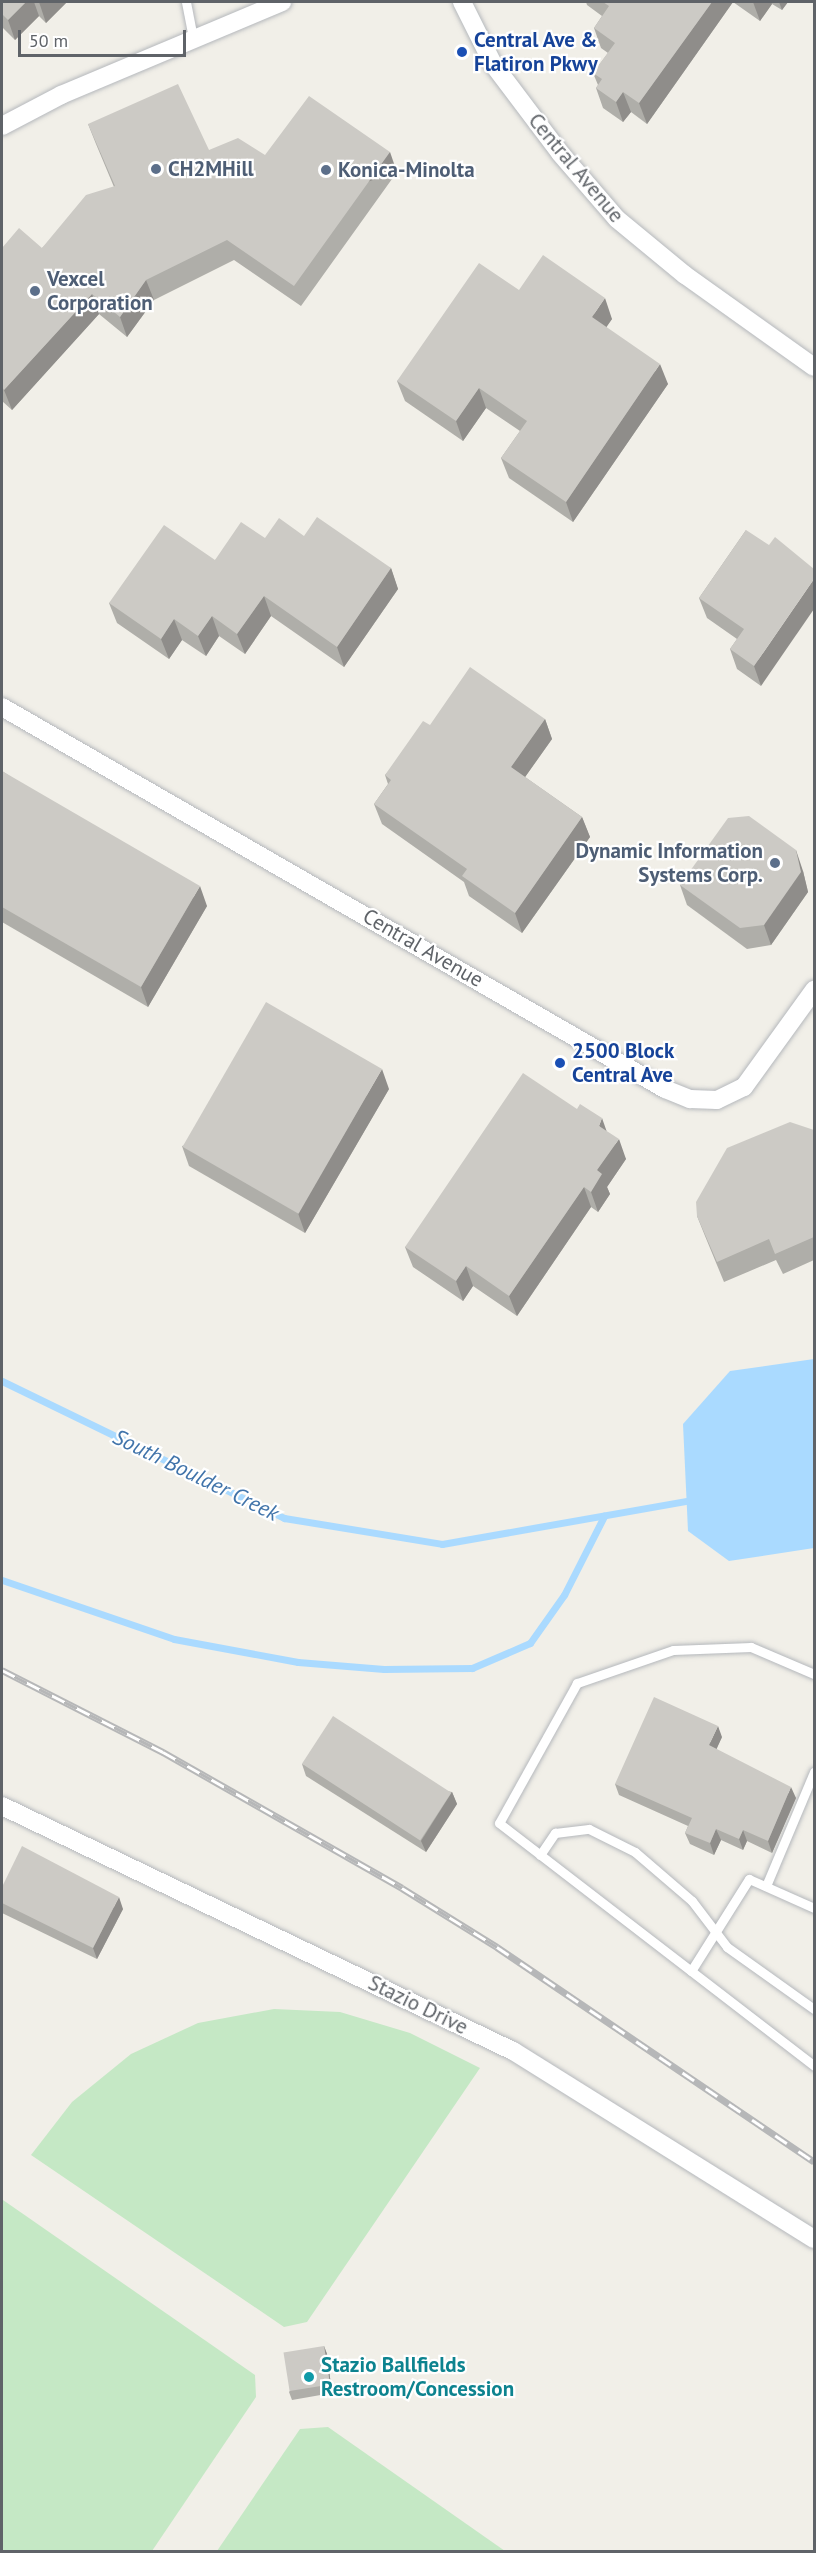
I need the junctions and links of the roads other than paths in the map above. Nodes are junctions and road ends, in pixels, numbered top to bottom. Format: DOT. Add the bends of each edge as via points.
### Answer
graph roads {
  1 [pos="186,2"];
  2 [pos="282,2"];
  3 [pos="462,2"];
  4 [pos="193,39"];
  5 [pos="2,126"];
  6 [pos="814,367"];
  7 [pos="2,707"];
  8 [pos="814,990"];
  9 [pos="814,1674"];
  10 [pos="814,1772"];
  11 [pos="2,1806"];
  12 [pos="540,1855"];
  13 [pos="766,1886"];
  14 [pos="814,1908"];
  15 [pos="716,1932"];
  16 [pos="692,1971"];
  17 [pos="814,2009"];
  18 [pos="814,2066"];
  19 [pos="814,2239"];
  1 -- 4 [label="lane"];
  2 -- 4 [label="street"];
  3 -- 6 [label="street, Central Avenue" via="493,64 560,153 617,219 684,275"];
  4 -- 5 [label="street" via="62,95"];
  7 -- 8 [label="street, Central Avenue" via="665,1089 690,1099 717,1100 744,1087"];
  9 -- 12 [label="lane" via="751,1647 673,1650 577,1683 500,1823"];
  10 -- 13 [label="lane"];
  11 -- 19 [label="street, Stazio Drive" via="513,2051"];
  12 -- 15 [label="lane" via="555,1833 589,1829 635,1852 692,1901"];
  12 -- 16 [label="lane"];
  13 -- 14 [label="lane"];
  13 -- 15 [label="lane" via="749,1879"];
  15 -- 16 [label="lane"];
  15 -- 17 [label="lane" via="727,1947"];
  16 -- 18 [label="lane"];
}
